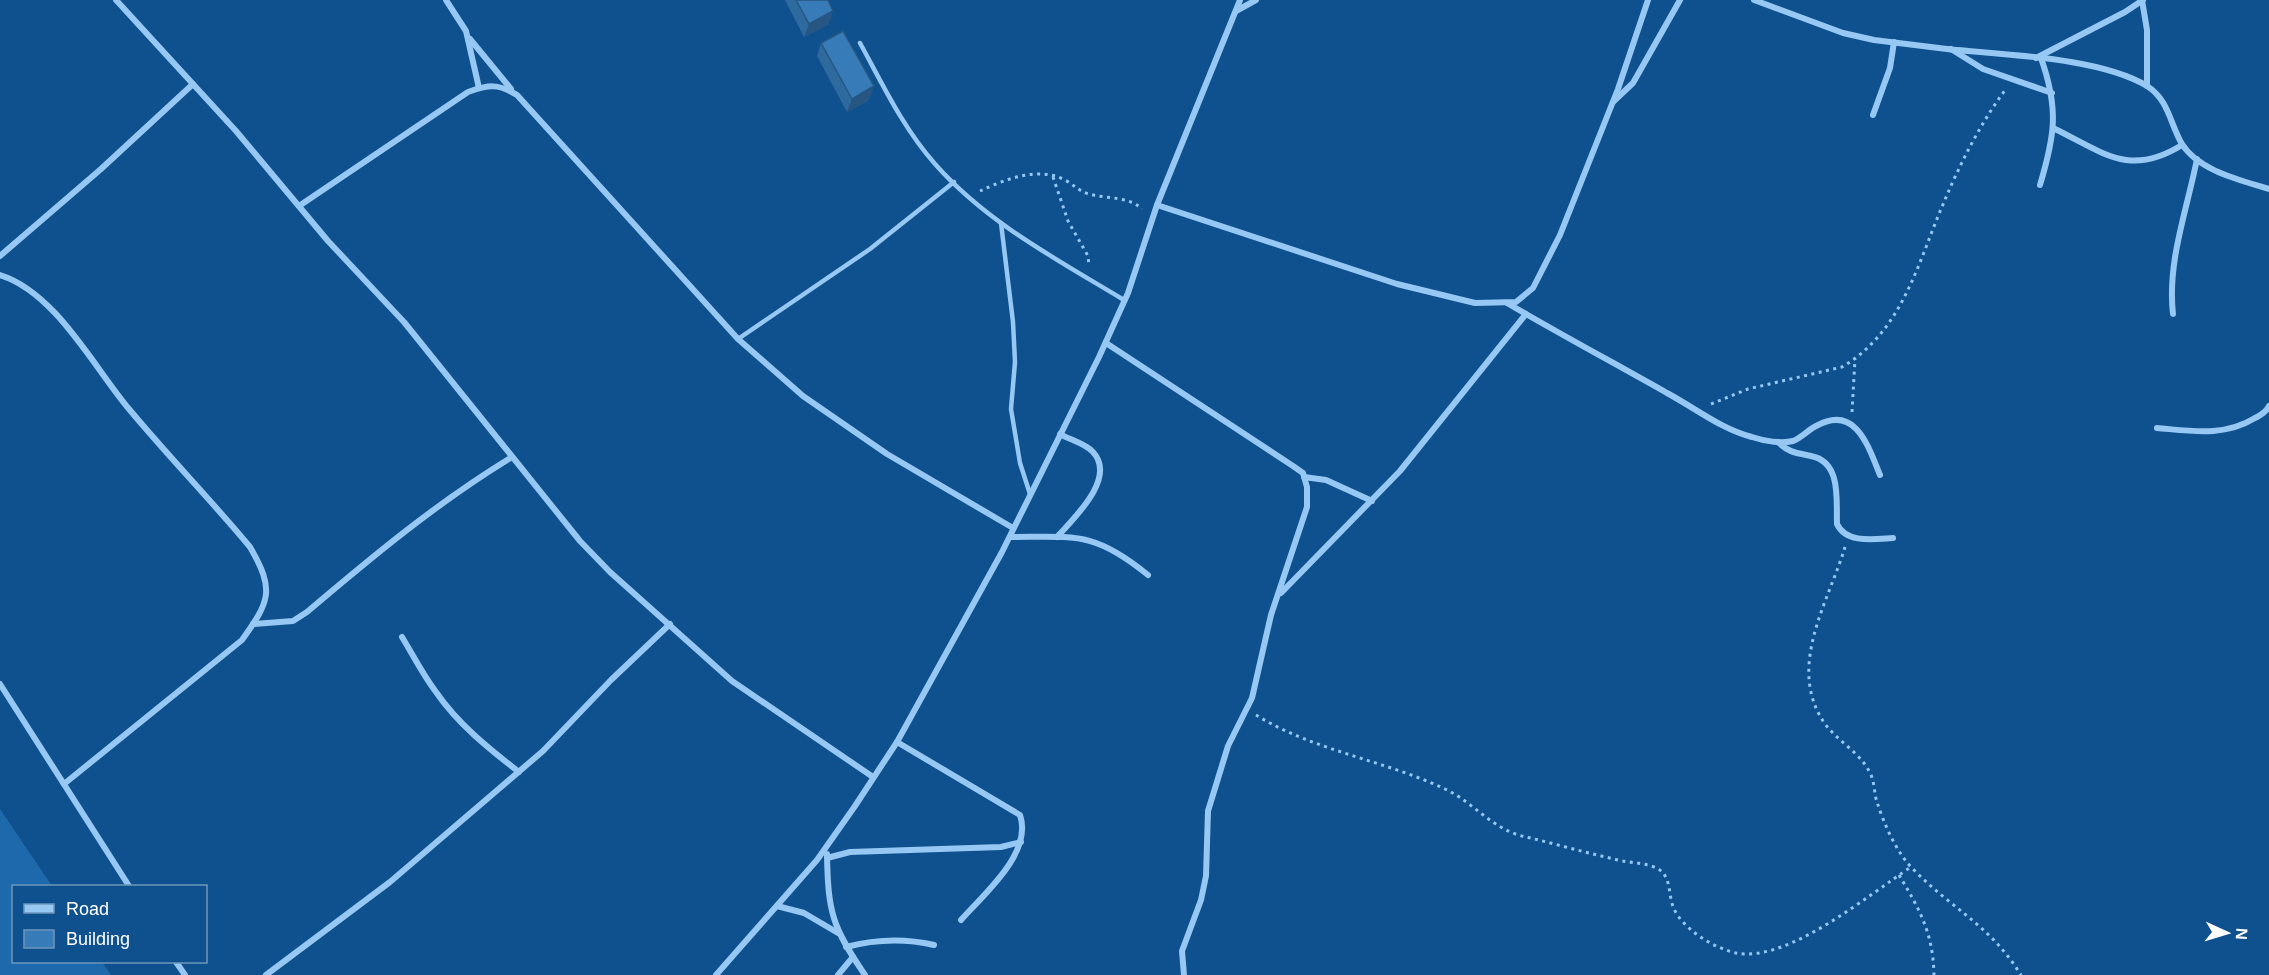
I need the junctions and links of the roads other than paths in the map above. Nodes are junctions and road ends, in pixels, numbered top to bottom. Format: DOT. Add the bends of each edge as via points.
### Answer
graph roads {
  1 [pos="116,0"];
  2 [pos="446,0"];
  3 [pos="1240,0"];
  4 [pos="1256,0"];
  5 [pos="1648,0"];
  6 [pos="1680,0"];
  7 [pos="1754,0"];
  8 [pos="2142,0"];
  9 [pos="1235,11"];
  10 [pos="467,36"];
  11 [pos="1894,42"];
  12 [pos="860,43"];
  13 [pos="1951,49"];
  14 [pos="2038,58"];
  15 [pos="193,84"];
  16 [pos="2146,86"];
  17 [pos="479,88"];
  18 [pos="513,92"];
  19 [pos="2052,93"];
  20 [pos="1612,103"];
  21 [pos="1873,116"];
  22 [pos="2053,128"];
  23 [pos="2182,145"];
  24 [pos="2197,159"];
  25 [pos="954,182"];
  26 [pos="2040,185"];
  27 [pos="2269,189"];
  28 [pos="1157,205"];
  29 [pos="299,206"];
  30 [pos="1001,223"];
  31 [pos="0,256"];
  32 [pos="0,275"];
  33 [pos="1125,300"];
  34 [pos="1507,303"];
  35 [pos="1526,314"];
  36 [pos="2173,314"];
  37 [pos="738,339"];
  38 [pos="1106,343"];
  39 [pos="2269,406"];
  40 [pos="2157,428"];
  41 [pos="1060,434"];
  42 [pos="1777,441"];
  43 [pos="512,457"];
  44 [pos="1880,475"];
  45 [pos="1304,477"];
  46 [pos="1030,494"];
  47 [pos="1372,501"];
  48 [pos="1014,528"];
  49 [pos="1010,537"];
  50 [pos="1057,537"];
  51 [pos="1893,538"];
  52 [pos="1148,575"];
  53 [pos="1279,594"];
  54 [pos="253,624"];
  55 [pos="670,624"];
  56 [pos="402,637"];
  57 [pos="0,684"];
  58 [pos="897,742"];
  59 [pos="519,772"];
  60 [pos="873,777"];
  61 [pos="64,784"];
  62 [pos="1021,842"];
  63 [pos="826,848"];
  64 [pos="827,858"];
  65 [pos="128,885"];
  66 [pos="777,906"];
  67 [pos="961,920"];
  68 [pos="839,933"];
  69 [pos="934,945"];
  70 [pos="846,947"];
  71 [pos="853,957"];
  72 [pos="266,975"];
  73 [pos="716,975"];
  74 [pos="838,975"];
  75 [pos="865,975"];
  76 [pos="1184,975"];
  1 -- 15 [label="street"];
  2 -- 10 [label="street"];
  3 -- 9 [label="street"];
  4 -- 9 [label="street"];
  5 -- 20 [label="street"];
  6 -- 20 [label="street" via="1633,83"];
  7 -- 11 [label="street" via="1843,33"];
  8 -- 14 [label="street"];
  8 -- 16 [label="street" via="2147,30"];
  9 -- 28 [label="street"];
  10 -- 17 [label="street"];
  10 -- 18 [label="street"];
  11 -- 13 [label="street"];
  11 -- 21 [label="street" via="1890,68"];
  12 -- 25 [label="lane" via="898,114 935,164"];
  13 -- 14 [label="street"];
  13 -- 19 [label="street" via="1983,69"];
  14 -- 16 [label="street" via="2074,63"];
  14 -- 19 [label="street"];
  15 -- 29 [label="street"];
  15 -- 31 [label="street"];
  16 -- 23 [label="street" via="2160,96"];
  17 -- 18 [label="street" via="501,85"];
  17 -- 29 [label="street"];
  18 -- 37 [label="street"];
  19 -- 22 [label="street"];
  20 -- 34 [label="street" via="1560,235 1533,288 1516,302"];
  22 -- 23 [label="street" via="2121,159 2151,161"];
  22 -- 26 [label="street"];
  23 -- 24 [label="street"];
  24 -- 27 [label="street" via="2222,174"];
  24 -- 36 [label="street" via="2175,256"];
  25 -- 30 [label="lane"];
  25 -- 37 [label="lane" via="870,249"];
  28 -- 33 [label="street"];
  28 -- 34 [label="street" via="1396,284 1474,303"];
  29 -- 43 [label="street" via="404,322"];
  30 -- 33 [label="lane"];
  30 -- 46 [label="lane" via="1013,322 1011,409"];
  32 -- 54 [label="street" via="31,290 77,340 128,408 250,547 263,569 269,593"];
  33 -- 38 [label="street"];
  34 -- 35 [label="street"];
  35 -- 42 [label="street" via="1716,423 1751,437"];
  35 -- 47 [label="street" via="1446,416"];
  37 -- 48 [label="street" via="803,396 887,454"];
  38 -- 41 [label="street"];
  38 -- 45 [label="street"];
  39 -- 40 [label="street" via="2252,420 2227,431"];
  41 -- 46 [label="street"];
  41 -- 50 [label="street" via="1088,447 1101,466 1096,489"];
  42 -- 44 [label="street" via="1795,440 1818,425 1838,420 1850,423 1860,431"];
  42 -- 51 [label="street" via="1787,451 1826,463 1837,483 1837,524 1848,536"];
  43 -- 54 [label="street" via="410,527 307,612 293,621"];
  43 -- 55 [label="street" via="580,541"];
  45 -- 47 [label="street" via="1326,480"];
  45 -- 53 [label="street" via="1307,507"];
  46 -- 48 [label="street"];
  47 -- 53 [label="street"];
  48 -- 49 [label="street"];
  49 -- 50 [label="street"];
  49 -- 58 [label="street"];
  50 -- 52 [label="street" via="1074,536 1100,543"];
  53 -- 76 [label="street" via="1252,698 1228,746 1208,811 1206,876 1182,951"];
  54 -- 61 [label="street" via="242,640"];
  55 -- 59 [label="street"];
  55 -- 60 [label="street" via="732,681"];
  56 -- 59 [label="street" via="435,692 481,743"];
  57 -- 61 [label="street"];
  58 -- 60 [label="street"];
  58 -- 62 [label="street" via="1020,815"];
  59 -- 72 [label="street" via="390,882"];
  60 -- 63 [label="street"];
  61 -- 65 [label="street"];
  62 -- 64 [label="street" via="1001,847 850,852"];
  62 -- 67 [label="street" via="1002,875"];
  63 -- 64 [label="street"];
  63 -- 66 [label="street"];
  64 -- 68 [label="street" via="831,916"];
  66 -- 68 [label="street" via="811,916"];
  66 -- 73 [label="street"];
  68 -- 70 [label="street"];
  69 -- 70 [label="street" via="898,940"];
  70 -- 71 [label="street"];
  71 -- 74 [label="street"];
  71 -- 75 [label="street"];
}
